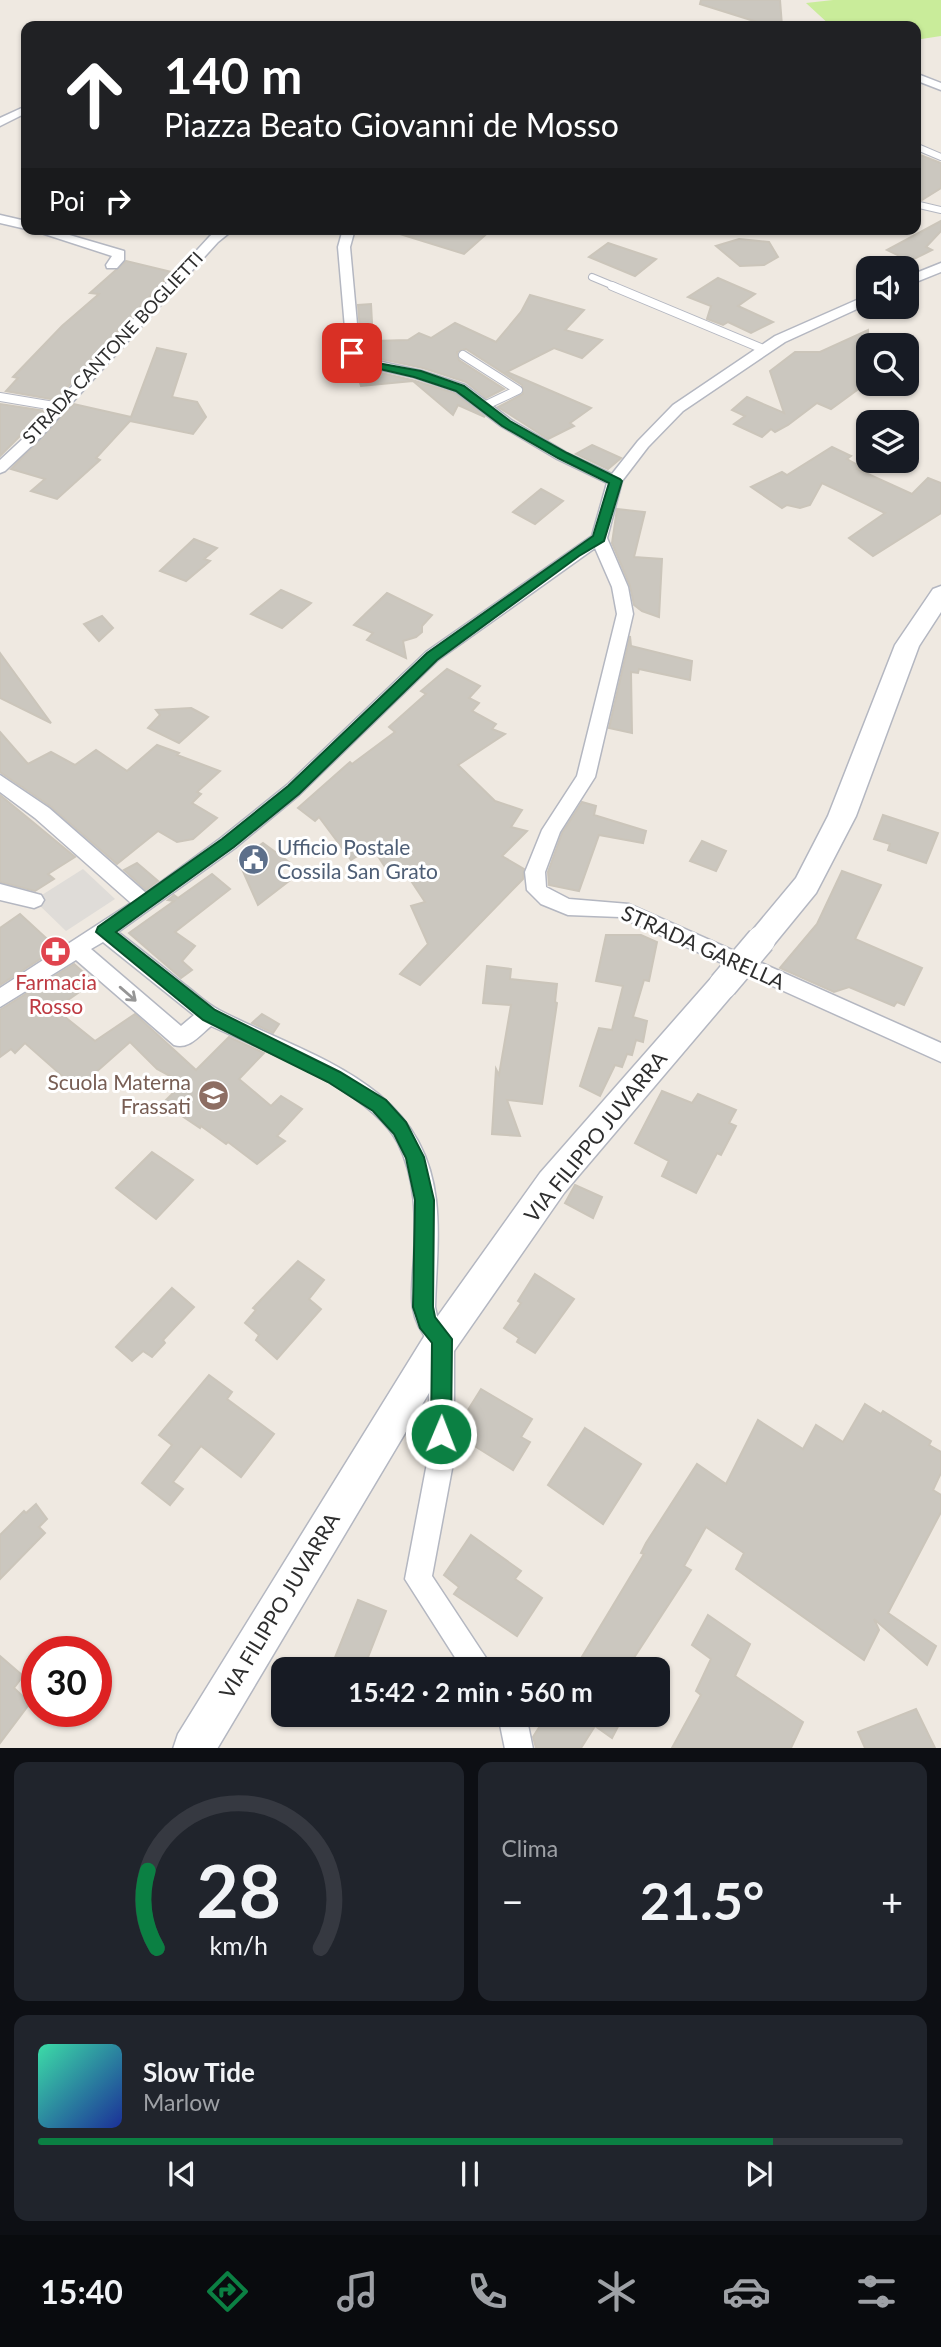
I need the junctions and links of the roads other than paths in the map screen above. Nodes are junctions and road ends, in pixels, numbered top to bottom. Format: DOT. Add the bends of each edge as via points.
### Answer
graph roads {
  1 [pos="921,79"];
  2 [pos="941,87"];
  3 [pos="21,111"];
  4 [pos="0,123"];
  5 [pos="921,149"];
  6 [pos="941,157"];
  7 [pos="921,205"];
  8 [pos="941,210"];
  9 [pos="0,219"];
  10 [pos="21,224"];
  11 [pos="55,235"];
  12 [pos="220,235"];
  13 [pos="347,235"];
  14 [pos="112,265"];
  15 [pos="941,267"];
  16 [pos="919,276"];
  17 [pos="592,277"];
  18 [pos="856,305"];
  19 [pos="763,349"];
  20 [pos="463,355"];
  21 [pos="0,397"];
  22 [pos="484,406"];
  23 [pos="60,407"];
  24 [pos="0,468"];
  25 [pos="615,481"];
  26 [pos="599,538"];
  27 [pos="941,594"];
  28 [pos="0,782"];
  29 [pos="0,892"];
  30 [pos="34,900"];
  31 [pos="145,904"];
  32 [pos="104,932"];
  33 [pos="77,949"];
  34 [pos="0,999"];
  35 [pos="209,1015"];
  36 [pos="941,1053"];
  37 [pos="442,1339"];
  38 [pos="471,1657"];
  39 [pos="515,1727"];
  40 [pos="193,1748"];
  41 [pos="519,1748"];
  1 -- 2 [label="street"];
  3 -- 4 [label="street"];
  5 -- 6 [label="lane"];
  7 -- 8 [label="lane"];
  9 -- 10 [label="street"];
  11 -- 14 [label="street" via="119,254"];
  12 -- 23 [label="street, STRADA CANTONE BOGLIETTI"];
  13 -- 22 [label="street" via="344,247 353,360 441,380"];
  15 -- 16 [label="street"];
  17 -- 19 [label="lane"];
  18 -- 19 [label="street"];
  19 -- 25 [label="street" via="678,408"];
  20 -- 22 [label="lane" via="519,390"];
  21 -- 23 [label="lane"];
  22 -- 25 [label="street" via="540,443"];
  23 -- 24 [label="street, STRADA CANTONE BOGLIETTI"];
  25 -- 26 [label="street"];
  26 -- 31 [label="street" via="432,656 293,790"];
  26 -- 36 [label="street, STRADA GARELLA" via="620,587 625,614 586,776 551,830 535,872 537,890 568,907 622,909"];
  27 -- 37 [label="main road, VIA FILIPPO JUVARRA, bridge" via="908,645 842,816 806,885 552,1183"];
  28 -- 31 [label="street"];
  29 -- 30 [label="street"];
  31 -- 32 [label="street"];
  32 -- 33 [label="street"];
  32 -- 35 [label="street"];
  33 -- 34 [label="street"];
  33 -- 35 [label="street, one-way" via="181,1039"];
  35 -- 37 [label="street" via="334,1077 379,1105 400,1128 415,1157 425,1200 423,1307 427,1322"];
  37 -- 38 [label="street" via="441,1458 418,1579"];
  37 -- 40 [label="main road, VIA FILIPPO JUVARRA"];
  39 -- 41 [label="street"];
}
